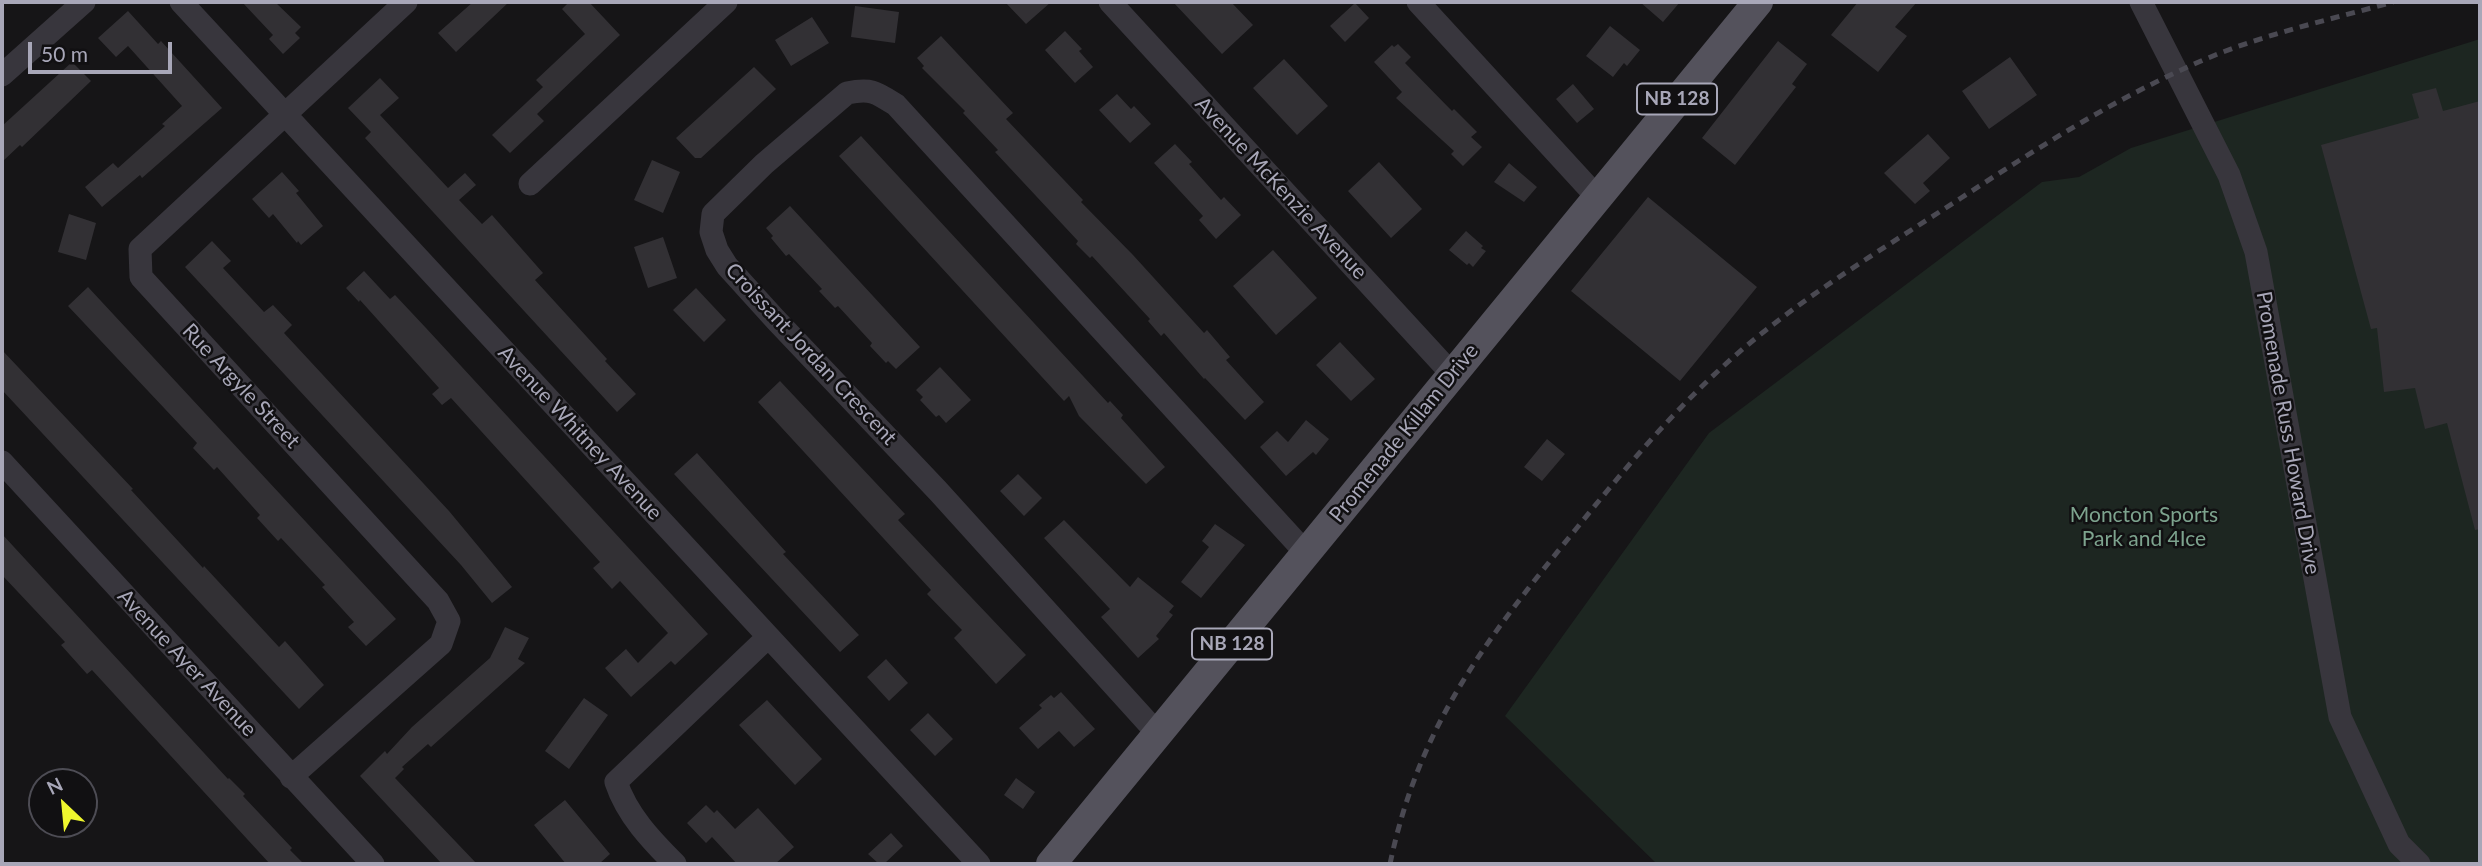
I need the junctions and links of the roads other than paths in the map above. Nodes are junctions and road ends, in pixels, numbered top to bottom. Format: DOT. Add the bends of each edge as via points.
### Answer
graph roads {
  1 [pos="84,2"];
  2 [pos="181,2"];
  3 [pos="405,2"];
  4 [pos="726,2"];
  5 [pos="1418,2"];
  6 [pos="1758,2"];
  7 [pos="2141,2"];
  8 [pos="1119,5"];
  9 [pos="2,75"];
  10 [pos="286,113"];
  11 [pos="530,184"];
  12 [pos="1597,197"];
  13 [pos="1452,374"];
  14 [pos="2,462"];
  15 [pos="1306,553"];
  16 [pos="768,637"];
  17 [pos="1158,734"];
  18 [pos="291,777"];
  19 [pos="373,864"];
  20 [pos="676,864"];
  21 [pos="979,864"];
  22 [pos="1051,864"];
  23 [pos="2419,864"];
  1 -- 9 [label="street"];
  2 -- 10 [label="street, Avenue Whitney Avenue"];
  3 -- 10 [label="street, Rue Argyle Street"];
  4 -- 11 [label="street"];
  5 -- 12 [label="street"];
  6 -- 12 [label="main road, Promenade Killam Drive / NB 128"];
  7 -- 23 [label="street, Promenade Russ Howard Drive" via="2229,175 2256,252 2340,717 2399,844"];
  8 -- 13 [label="street, Avenue McKenzie Avenue"];
  10 -- 16 [label="street, Avenue Whitney Avenue"];
  10 -- 18 [label="street, Rue Argyle Street" via="140,248 141,277 438,601 449,621 441,644"];
  12 -- 13 [label="main road, Promenade Killam Drive / NB 128"];
  13 -- 15 [label="main road, Promenade Killam Drive / NB 128"];
  14 -- 18 [label="street, Avenue Ayer Avenue"];
  15 -- 17 [label="main road, Promenade Killam Drive / NB 128"];
  15 -- 17 [label="street, Croissant Jordan Crescent" via="896,105 880,94 864,89 846,93 713,214 711,232 727,266 939,491"];
  16 -- 20 [label="street" via="616,782 623,803"];
  16 -- 21 [label="street, Avenue Whitney Avenue"];
  17 -- 22 [label="main road, Promenade Killam Drive / NB 128"];
  18 -- 19 [label="street, Avenue Ayer Avenue"];
}
